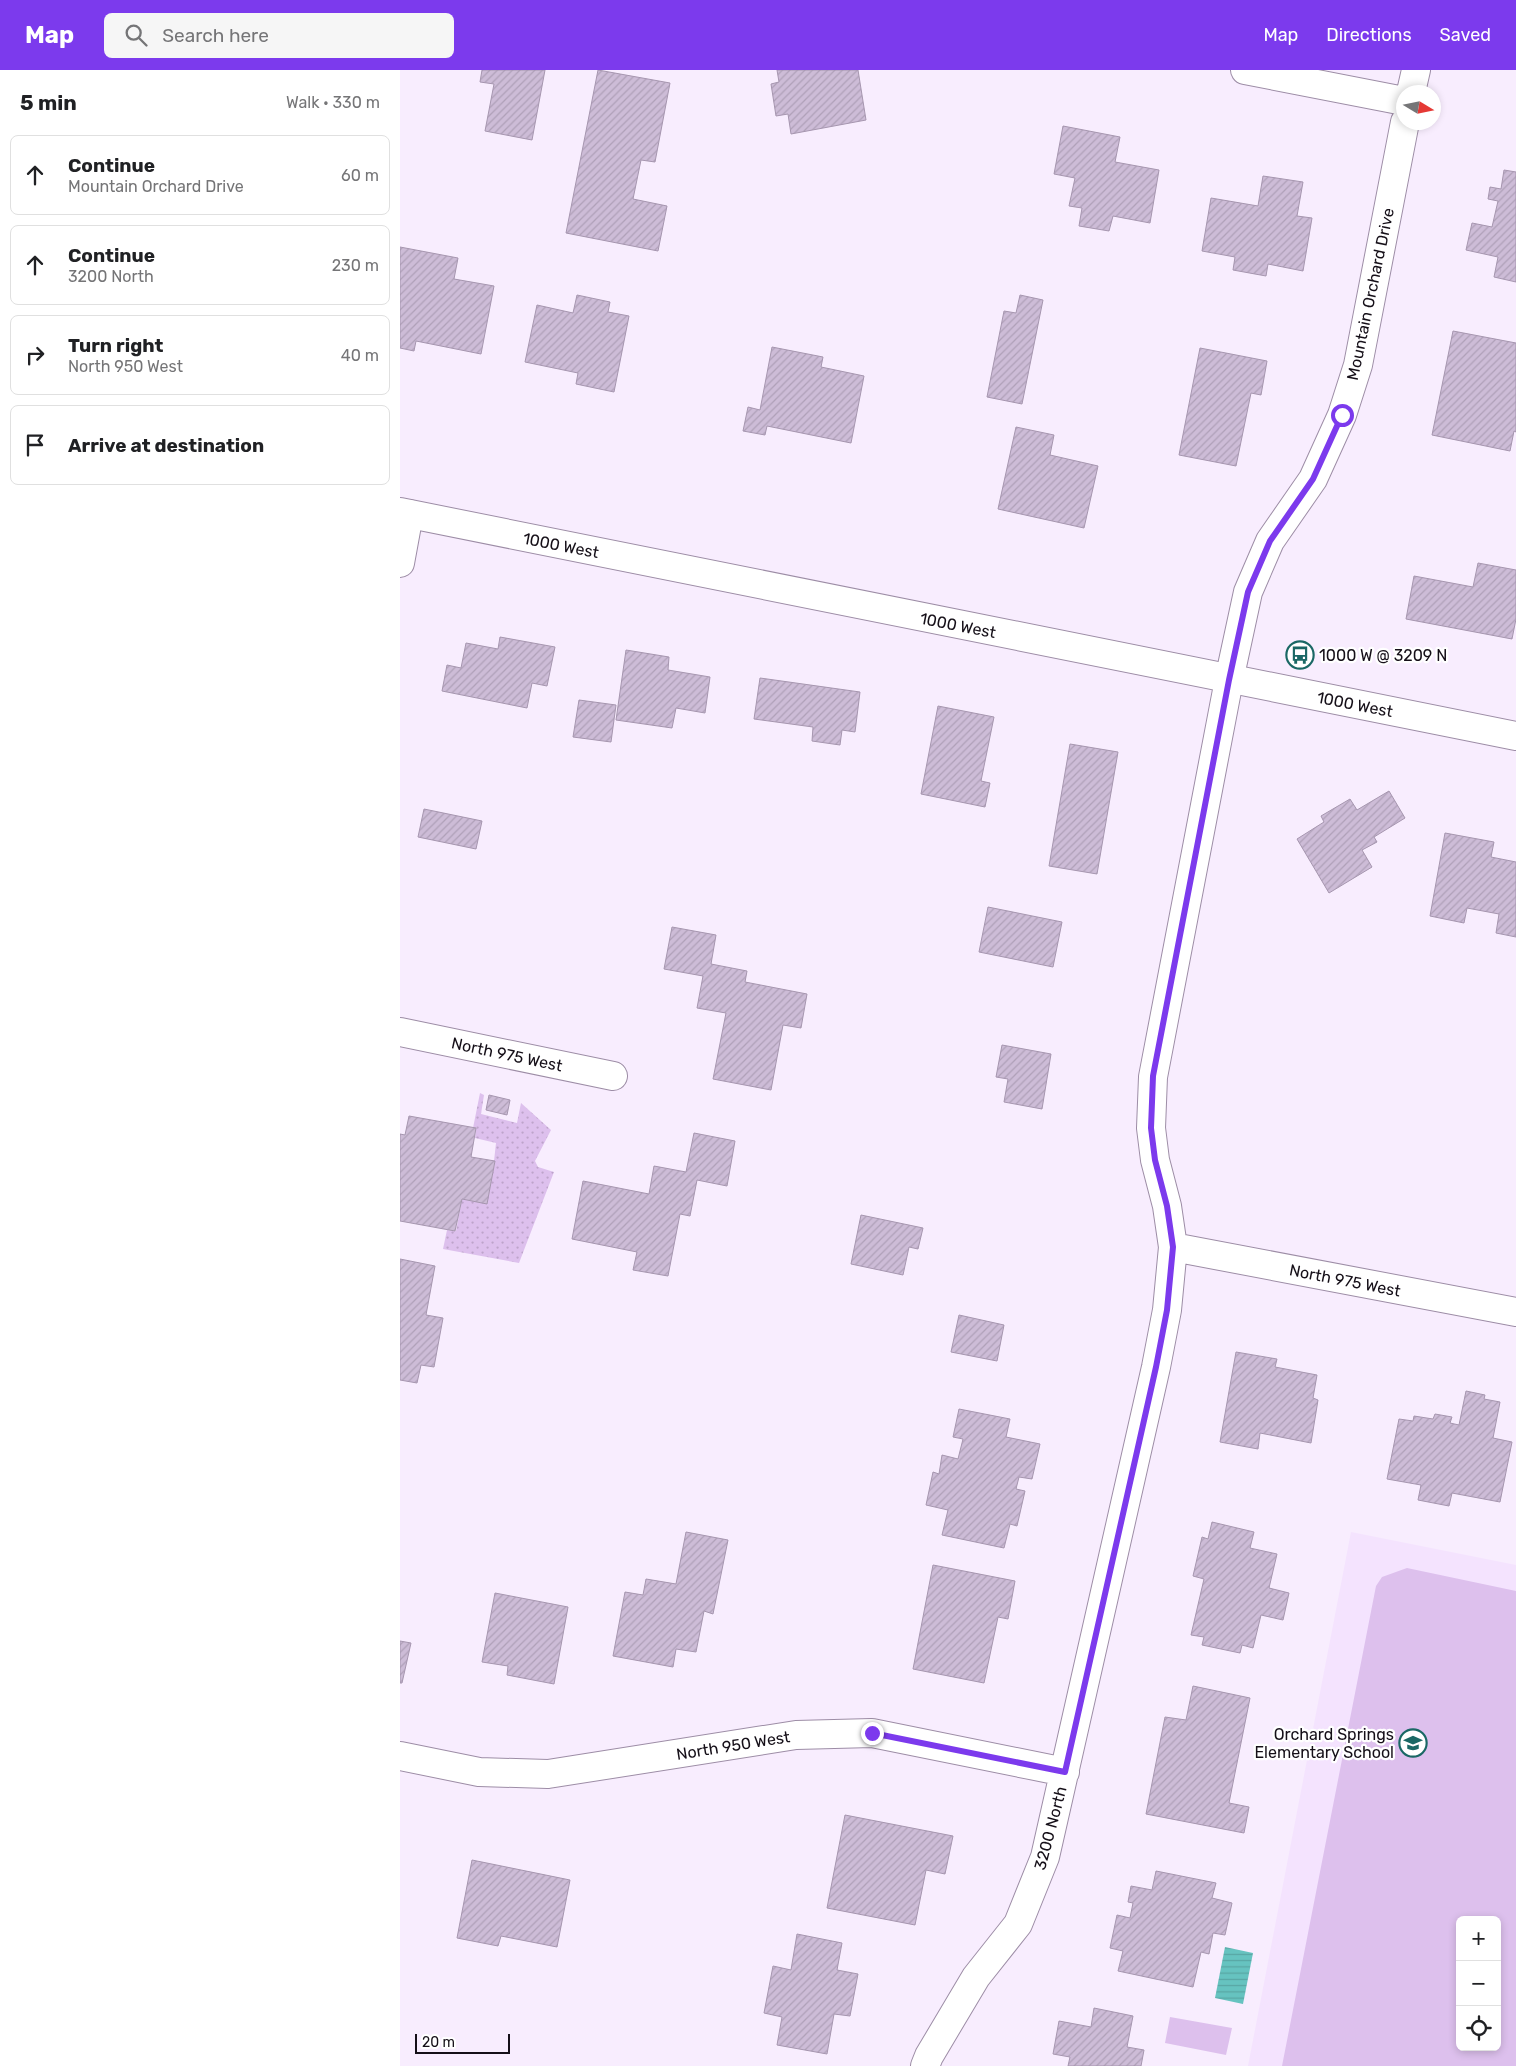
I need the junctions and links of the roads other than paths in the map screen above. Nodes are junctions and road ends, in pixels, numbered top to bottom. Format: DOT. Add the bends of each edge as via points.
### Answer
graph roads {
  1 [pos="1245,70"];
  2 [pos="1416,70"];
  3 [pos="1413,85"];
  4 [pos="1396,99"];
  5 [pos="1403,130"];
  6 [pos="405,513"];
  7 [pos="400,563"];
  8 [pos="1229,680"];
  9 [pos="1516,736"];
  10 [pos="400,1032"];
  11 [pos="613,1076"];
  12 [pos="1173,1247"];
  13 [pos="1516,1312"];
  14 [pos="400,1756"];
  15 [pos="1065,1772"];
  16 [pos="925,2066"];
  1 -- 4 [label="street"];
  2 -- 3 [label="street"];
  5 -- 8 [label="street, Mountain Orchard Drive" via="1358,365 1345,407 1313,479 1270,541 1248,592"];
  6 -- 7 [label="street"];
  6 -- 8 [label="street, 1000 West"];
  8 -- 9 [label="street, 1000 West"];
  8 -- 12 [label="street, 3200 North" via="1153,1076 1151,1128"];
  10 -- 11 [label="street, North 975 West"];
  12 -- 13 [label="street, North 975 West"];
  12 -- 15 [label="street, 3200 North" via="1167,1310 1156,1367"];
  14 -- 15 [label="street, North 950 West" via="478,1772 548,1774 796,1735 872,1733"];
  15 -- 16 [label="street, 3200 North" via="1045,1857 1018,1924 976,1977"];
}
